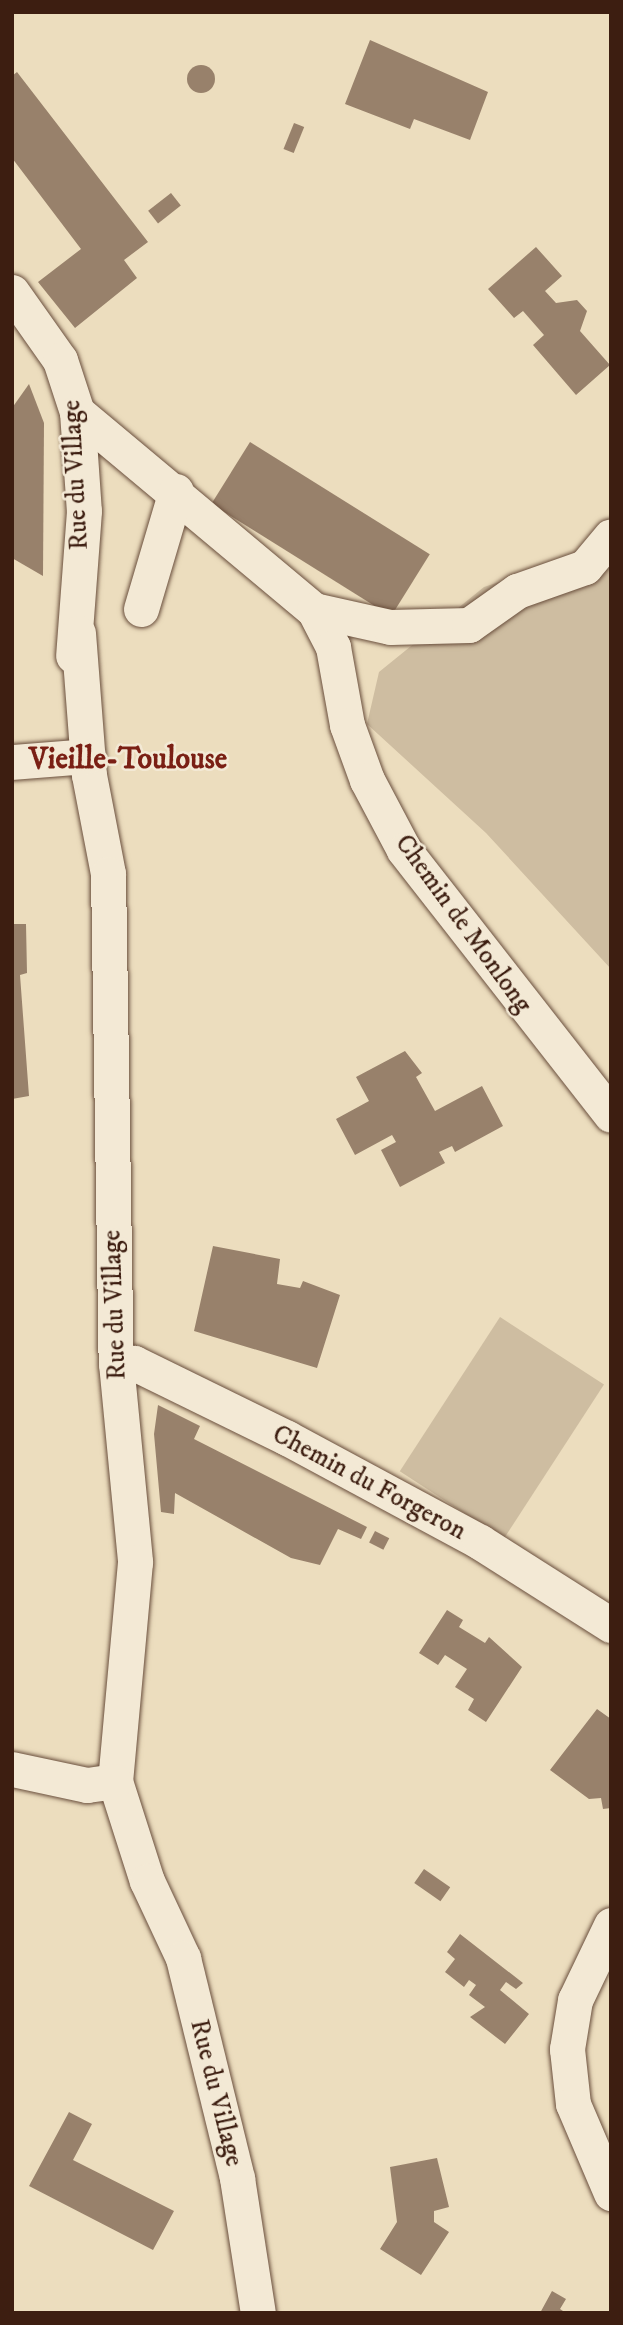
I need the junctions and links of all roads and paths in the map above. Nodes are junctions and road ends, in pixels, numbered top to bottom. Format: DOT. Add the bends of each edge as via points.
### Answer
graph roads {
  1 [pos="12,292"];
  2 [pos="77,412"];
  3 [pos="176,491"];
  4 [pos="611,536"];
  5 [pos="141,609"];
  6 [pos="314,610"];
  7 [pos="78,757"];
  8 [pos="12,762"];
  9 [pos="611,1115"];
  10 [pos="116,1363"];
  11 [pos="611,1625"];
  12 [pos="12,1769"];
  13 [pos="107,1782"];
  14 [pos="611,1925"];
  15 [pos="611,2193"];
  16 [pos="258,2313"];
  1 -- 2 [label="street, Rue du Village" via="60,360"];
  2 -- 3 [label="street, Chemin de Monlong"];
  2 -- 7 [label="street, Rue du Village" via="84,511 78,633 68,684"];
  3 -- 5 [label="street"];
  3 -- 6 [label="street, Chemin de Monlong"];
  4 -- 6 [label="street" via="585,567 517,592 469,625 390,627"];
  6 -- 9 [label="street, Chemin de Monlong" via="333,647 347,725 367,780 404,850"];
  7 -- 8 [label="street"];
  7 -- 10 [label="street, Rue du Village" via="72,814 106,916"];
  10 -- 11 [label="street, Chemin du Forgeron" via="134,1363 308,1449 480,1542"];
  10 -- 13 [label="street, Rue du Village" via="135,1603"];
  12 -- 13 [label="street" via="40,1779"];
  13 -- 16 [label="street, Rue du Village" via="183,1958 237,2178"];
  14 -- 15 [label="street" via="575,2000 567,2049 573,2104"];
}
